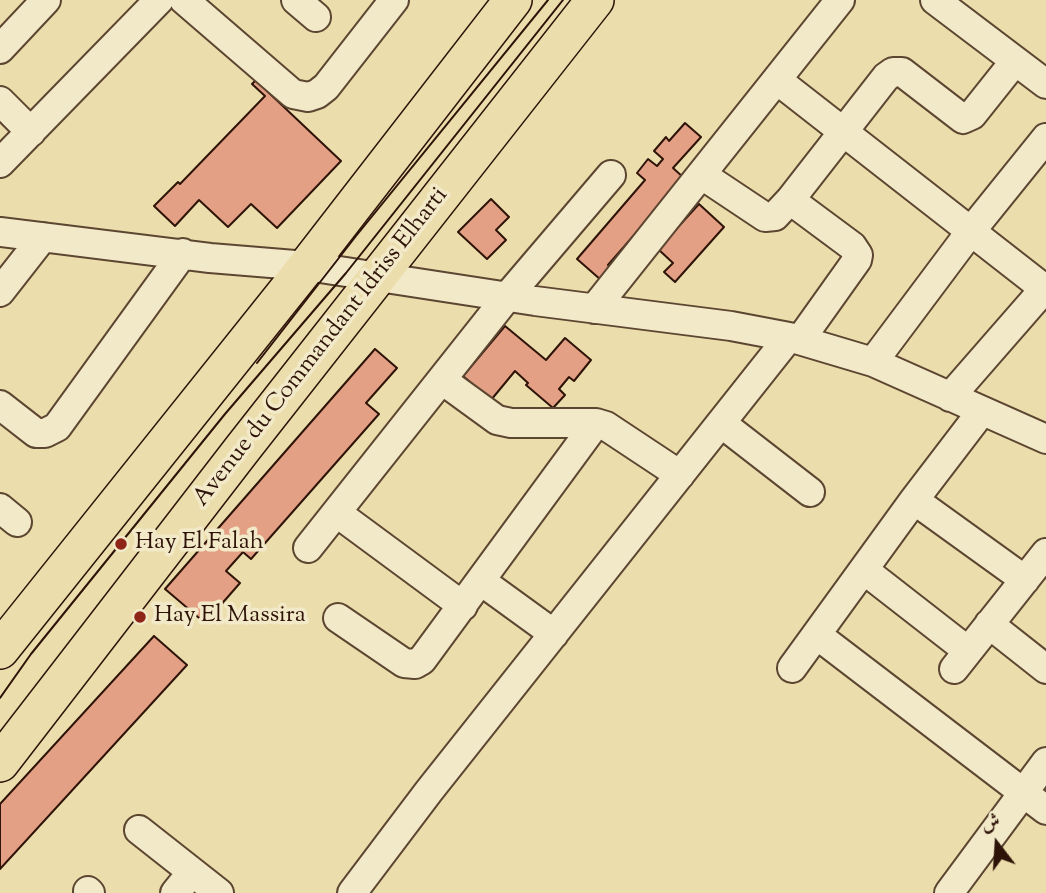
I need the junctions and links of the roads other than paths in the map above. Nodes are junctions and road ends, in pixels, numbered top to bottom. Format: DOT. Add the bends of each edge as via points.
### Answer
graph roads {
  1 [pos="46,0"];
  2 [pos="159,0"];
  3 [pos="184,0"];
  4 [pos="513,0"];
  5 [pos="595,0"];
  6 [pos="840,0"];
  7 [pos="935,0"];
  8 [pos="390,1"];
  9 [pos="0,50"];
  10 [pos="1015,61"];
  11 [pos="777,79"];
  12 [pos="1046,84"];
  13 [pos="0,101"];
  14 [pos="844,131"];
  15 [pos="31,132"];
  16 [pos="1046,138"];
  17 [pos="0,163"];
  18 [pos="611,175"];
  19 [pos="702,175"];
  20 [pos="790,201"];
  21 [pos="971,231"];
  22 [pos="0,232"];
  23 [pos="43,237"];
  24 [pos="183,253"];
  25 [pos="307,266"];
  26 [pos="377,278"];
  27 [pos="1045,288"];
  28 [pos="0,292"];
  29 [pos="507,297"];
  30 [pos="594,309"];
  31 [pos="795,339"];
  32 [pos="873,362"];
  33 [pos="442,380"];
  34 [pos="950,397"];
  35 [pos="0,405"];
  36 [pos="982,411"];
  37 [pos="596,423"];
  38 [pos="721,423"];
  39 [pos="1046,439"];
  40 [pos="680,475"];
  41 [pos="810,492"];
  42 [pos="914,500"];
  43 [pos="337,513"];
  44 [pos="308,548"];
  45 [pos="1039,565"];
  46 [pos="864,570"];
  47 [pos="481,581"];
  48 [pos="463,606"];
  49 [pos="338,618"];
  50 [pos="989,624"];
  51 [pos="554,634"];
  52 [pos="817,635"];
  53 [pos="0,650"];
  54 [pos="792,668"];
  55 [pos="1046,669"];
  56 [pos="1046,762"];
  57 [pos="0,763"];
  58 [pos="1023,792"];
  59 [pos="1046,810"];
  60 [pos="139,830"];
  61 [pos="183,883"];
  62 [pos="219,893"];
  63 [pos="352,893"];
  64 [pos="949,893"];
  1 -- 9 [label="street"];
  2 -- 15 [label="street"];
  3 -- 8 [label="street" via="293,94 308,97 326,87"];
  4 -- 25 [label="main road"];
  5 -- 26 [label="main road, Avenue du Commandant Idriss Elharti"];
  6 -- 11 [label="street"];
  7 -- 10 [label="street"];
  10 -- 12 [label="street"];
  10 -- 14 [label="street" via="972,115 963,119 902,72 893,72"];
  11 -- 14 [label="street"];
  11 -- 19 [label="street"];
  13 -- 15 [label="street"];
  14 -- 20 [label="street"];
  14 -- 21 [label="street"];
  15 -- 17 [label="street"];
  16 -- 21 [label="street"];
  18 -- 29 [label="street"];
  19 -- 20 [label="street" via="765,217 775,216"];
  19 -- 30 [label="street"];
  20 -- 31 [label="street" via="852,246 858,256"];
  21 -- 27 [label="street"];
  21 -- 32 [label="street"];
  22 -- 23 [label="street"];
  23 -- 24 [label="street"];
  23 -- 28 [label="street"];
  24 -- 25 [label="street"];
  24 -- 35 [label="street" via="57,427 36,433"];
  25 -- 26 [label="street"];
  25 -- 53 [label="main road"];
  26 -- 29 [label="street"];
  26 -- 57 [label="main road, Avenue du Commandant Idriss Elharti"];
  27 -- 34 [label="street"];
  29 -- 30 [label="street"];
  29 -- 33 [label="street"];
  30 -- 31 [label="street"];
  31 -- 32 [label="street"];
  31 -- 38 [label="street"];
  32 -- 34 [label="street"];
  33 -- 37 [label="street" via="497,420"];
  33 -- 43 [label="street"];
  34 -- 36 [label="street"];
  36 -- 39 [label="street"];
  36 -- 42 [label="street"];
  37 -- 40 [label="street"];
  37 -- 47 [label="street"];
  38 -- 40 [label="street"];
  38 -- 41 [label="street"];
  40 -- 51 [label="street"];
  42 -- 45 [label="street"];
  42 -- 46 [label="street"];
  43 -- 44 [label="street"];
  43 -- 48 [label="street"];
  45 -- 50 [label="street"];
  46 -- 50 [label="street" via="961,660"];
  46 -- 52 [label="street"];
  47 -- 48 [label="street"];
  47 -- 51 [label="street"];
  48 -- 49 [label="street" via="415,664 404,663"];
  50 -- 55 [label="street"];
  51 -- 63 [label="street"];
  52 -- 54 [label="street"];
  52 -- 58 [label="street"];
  56 -- 58 [label="street"];
  58 -- 59 [label="street"];
  58 -- 64 [label="street"];
  60 -- 61 [label="street"];
  61 -- 62 [label="street"];
}
